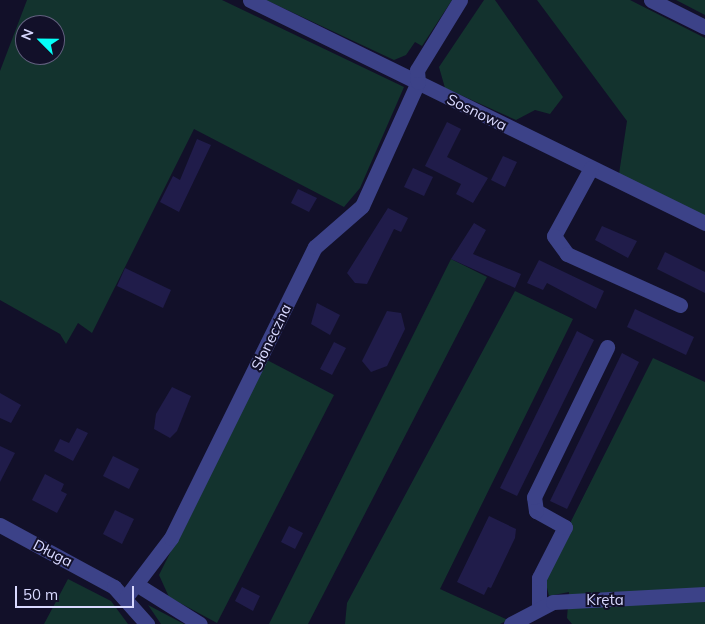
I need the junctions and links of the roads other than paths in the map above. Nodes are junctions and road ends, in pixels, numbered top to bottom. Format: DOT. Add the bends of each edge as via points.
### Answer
graph roads {
  1 [pos="250,0"];
  2 [pos="460,0"];
  3 [pos="651,0"];
  4 [pos="705,27"];
  5 [pos="418,82"];
  6 [pos="591,168"];
  7 [pos="705,223"];
  8 [pos="680,305"];
  9 [pos="607,348"];
  10 [pos="0,525"];
  11 [pos="136,584"];
  12 [pos="705,594"];
  13 [pos="126,596"];
  14 [pos="539,608"];
  15 [pos="147,624"];
  16 [pos="200,624"];
  17 [pos="511,624"];
  1 -- 5 [label="street, Sosnowa"];
  2 -- 5 [label="street, Słoneczna" via="417,70"];
  3 -- 4 [label="street"];
  5 -- 6 [label="street, Sosnowa"];
  5 -- 11 [label="street, Słoneczna" via="362,206 315,247 171,538"];
  6 -- 7 [label="street, Sosnowa"];
  6 -- 8 [label="street" via="554,236 567,254"];
  9 -- 14 [label="street" via="534,497 536,511 565,527 540,578"];
  10 -- 13 [label="street, Długa" via="90,572"];
  11 -- 13 [label="street, Słoneczna"];
  11 -- 16 [label="street"];
  12 -- 14 [label="street, Kręta" via="553,602"];
  13 -- 15 [label="street, Długa"];
  14 -- 17 [label="street, Kręta"];
}
